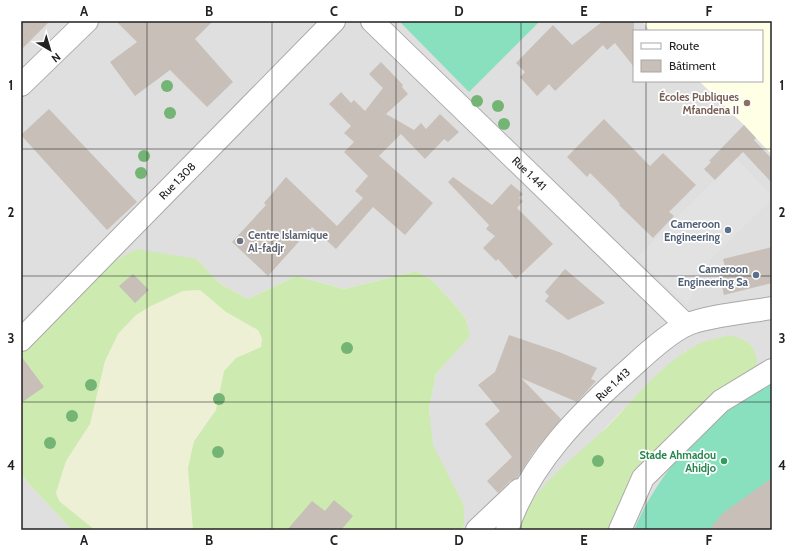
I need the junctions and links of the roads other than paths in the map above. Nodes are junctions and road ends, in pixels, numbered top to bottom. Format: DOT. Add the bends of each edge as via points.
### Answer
graph roads {
  1 [pos="87,21"];
  2 [pos="334,21"];
  3 [pos="372,21"];
  4 [pos="21,85"];
  5 [pos="772,308"];
  6 [pos="686,325"];
  7 [pos="21,340"];
  8 [pos="772,370"];
  9 [pos="528,481"];
  10 [pos="476,530"];
  11 [pos="507,530"];
  12 [pos="620,530"];
  1 -- 4 [label="street"];
  2 -- 7 [label="street, Rue 1.308"];
  3 -- 6 [label="street, Rue 1.441"];
  5 -- 6 [label="street, Rue 1.413"];
  6 -- 9 [label="street, Rue 1.413" via="649,351 600,395 558,440"];
  8 -- 12 [label="street" via="721,401 642,478"];
  9 -- 10 [label="street"];
  9 -- 11 [label="street, Rue 1.413" via="513,510"];
}
